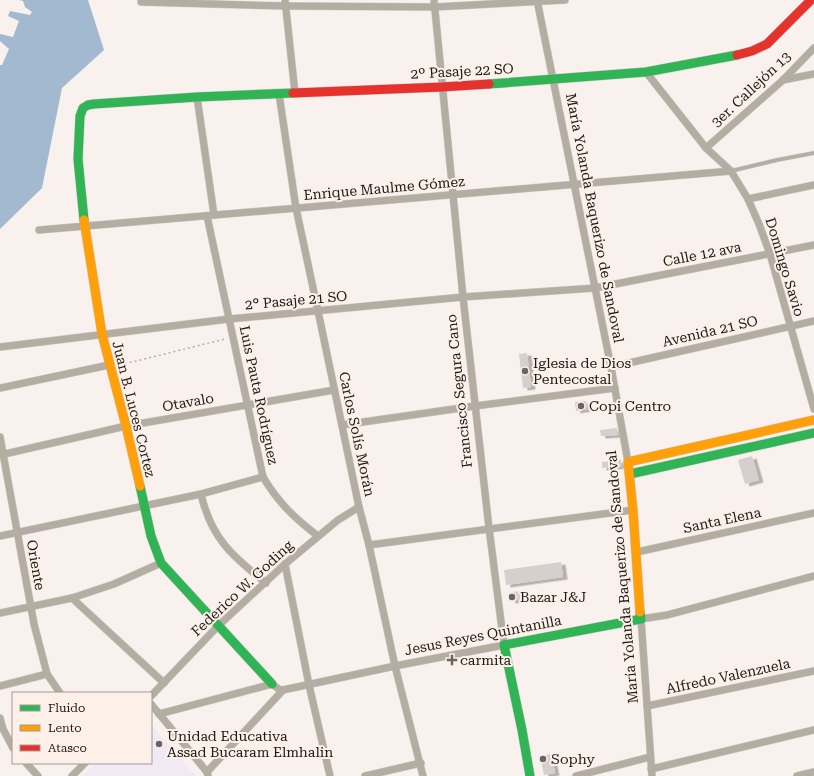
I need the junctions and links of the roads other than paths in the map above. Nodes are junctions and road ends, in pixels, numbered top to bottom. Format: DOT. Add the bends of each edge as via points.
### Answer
graph roads {
  1 [pos="565,0"];
  2 [pos="811,0"];
  3 [pos="537,1"];
  4 [pos="141,2"];
  5 [pos="285,3"];
  6 [pos="434,3"];
  7 [pos="814,48"];
  8 [pos="646,72"];
  9 [pos="814,74"];
  10 [pos="553,79"];
  11 [pos="783,80"];
  12 [pos="442,87"];
  13 [pos="295,93"];
  14 [pos="279,94"];
  15 [pos="197,97"];
  16 [pos="94,104"];
  17 [pos="706,148"];
  18 [pos="814,153"];
  19 [pos="731,171"];
  20 [pos="574,184"];
  21 [pos="814,185"];
  22 [pos="452,195"];
  23 [pos="748,199"];
  24 [pos="296,208"];
  25 [pos="210,216"];
  26 [pos="85,226"];
  27 [pos="39,230"];
  28 [pos="814,245"];
  29 [pos="770,254"];
  30 [pos="594,288"];
  31 [pos="463,297"];
  32 [pos="318,311"];
  33 [pos="229,319"];
  34 [pos="814,321"];
  35 [pos="790,326"];
  36 [pos="102,334"];
  37 [pos="0,347"];
  38 [pos="110,366"];
  39 [pos="611,367"];
  40 [pos="0,388"];
  41 [pos="615,388"];
  42 [pos="334,390"];
  43 [pos="246,404"];
  44 [pos="476,406"];
  45 [pos="814,409"];
  46 [pos="814,420"];
  47 [pos="342,425"];
  48 [pos="126,426"];
  49 [pos="814,432"];
  50 [pos="0,437"];
  51 [pos="2,455"];
  52 [pos="628,462"];
  53 [pos="630,474"];
  54 [pos="263,477"];
  55 [pos="201,494"];
  56 [pos="143,506"];
  57 [pos="359,507"];
  58 [pos="633,510"];
  59 [pos="814,513"];
  60 [pos="489,528"];
  61 [pos="17,532"];
  62 [pos="0,536"];
  63 [pos="318,536"];
  64 [pos="369,545"];
  65 [pos="637,552"];
  66 [pos="161,563"];
  67 [pos="285,564"];
  68 [pos="814,576"];
  69 [pos="266,583"];
  70 [pos="72,598"];
  71 [pos="30,606"];
  72 [pos="0,613"];
  73 [pos="641,619"];
  74 [pos="218,626"];
  75 [pos="504,645"];
  76 [pos="395,666"];
  77 [pos="814,672"];
  78 [pos="47,674"];
  79 [pos="164,683"];
  80 [pos="272,684"];
  81 [pos="309,685"];
  82 [pos="0,686"];
  83 [pos="283,690"];
  84 [pos="59,692"];
  85 [pos="152,695"];
  86 [pos="152,705"];
  87 [pos="647,706"];
  88 [pos="159,714"];
  89 [pos="0,718"];
  90 [pos="814,730"];
  91 [pos="12,746"];
  92 [pos="650,757"];
  93 [pos="27,764"];
  94 [pos="84,764"];
  95 [pos="420,764"];
  96 [pos="814,772"];
  97 [pos="652,773"];
  98 [pos="207,774"];
  99 [pos="38,776"];
  100 [pos="72,776"];
  101 [pos="330,776"];
  102 [pos="365,776"];
  103 [pos="423,776"];
  104 [pos="530,776"];
  105 [pos="576,776"];
  106 [pos="797,776"];
  1 -- 3 [label="street"];
  2 -- 8 [label="street, 2º Pasaje 22 SO" via="767,44 759,48 738,55"];
  3 -- 6 [label="street"];
  3 -- 10 [label="street, María Yolanda Baquerizo de Sandoval"];
  4 -- 5 [label="street"];
  5 -- 6 [label="street"];
  5 -- 13 [label="street"];
  6 -- 12 [label="street, Francisco Segura Cano"];
  7 -- 11 [label="street, 3er. Callejón 13"];
  8 -- 10 [label="street, 2º Pasaje 22 SO"];
  8 -- 17 [label="street, Domingo Savio"];
  9 -- 11 [label="street"];
  10 -- 12 [label="street, 2º Pasaje 22 SO"];
  10 -- 20 [label="street, María Yolanda Baquerizo de Sandoval"];
  11 -- 17 [label="street, 3er. Callejón 13"];
  12 -- 13 [label="street, 2º Pasaje 22 SO"];
  12 -- 22 [label="street, Francisco Segura Cano"];
  13 -- 14 [label="street, 2º Pasaje 22 SO"];
  14 -- 15 [label="street, 2º Pasaje 22 SO"];
  14 -- 24 [label="street, Carlos Solís Morán"];
  15 -- 16 [label="street, 2º Pasaje 22 SO"];
  15 -- 25 [label="street, Luis Pauta Rodríguez"];
  16 -- 26 [label="street, Juan B. Luces Cortez" via="83,108 80,116 78,159"];
  17 -- 19 [label="street, Domingo Savio"];
  18 -- 19 [label="lane"];
  19 -- 20 [label="street, Enrique Maulme Gómez"];
  19 -- 23 [label="street, Domingo Savio"];
  20 -- 22 [label="street, Enrique Maulme Gómez"];
  20 -- 30 [label="street, María Yolanda Baquerizo de Sandoval"];
  21 -- 23 [label="street"];
  22 -- 24 [label="street, Enrique Maulme Gómez"];
  22 -- 31 [label="street, Francisco Segura Cano"];
  23 -- 29 [label="street, Domingo Savio"];
  24 -- 25 [label="street, Enrique Maulme Gómez"];
  24 -- 32 [label="street, Carlos Solís Morán"];
  25 -- 26 [label="street, Enrique Maulme Gómez"];
  25 -- 33 [label="street, Luis Pauta Rodríguez"];
  26 -- 27 [label="street, Enrique Maulme Gómez"];
  26 -- 36 [label="street, Juan B. Luces Cortez"];
  28 -- 29 [label="street, Calle 12 ava"];
  29 -- 30 [label="street, Calle 12 ava"];
  29 -- 35 [label="street, Domingo Savio"];
  30 -- 31 [label="street, 2° Pasaje 21 SO"];
  30 -- 39 [label="street, María Yolanda Baquerizo de Sandoval"];
  31 -- 32 [label="street, 2° Pasaje 21 SO"];
  31 -- 44 [label="street, Francisco Segura Cano"];
  32 -- 33 [label="street, 2° Pasaje 21 SO"];
  32 -- 42 [label="street, Carlos Solís Morán"];
  33 -- 36 [label="street, 2° Pasaje 21 SO"];
  33 -- 43 [label="street, Luis Pauta Rodríguez"];
  34 -- 35 [label="street, Avenida 21 SO"];
  35 -- 39 [label="street, Avenida 21 SO"];
  35 -- 45 [label="street, Domingo Savio"];
  36 -- 37 [label="street, 2° Pasaje 21 SO"];
  36 -- 38 [label="street, Juan B. Luces Cortez"];
  38 -- 40 [label="street"];
  38 -- 48 [label="street, Juan B. Luces Cortez"];
  39 -- 41 [label="street, María Yolanda Baquerizo de Sandoval"];
  41 -- 44 [label="street"];
  41 -- 52 [label="street, María Yolanda Baquerizo de Sandoval"];
  42 -- 43 [label="street, Otavalo"];
  42 -- 47 [label="street, Carlos Solís Morán"];
  43 -- 48 [label="street, Otavalo"];
  43 -- 54 [label="street, Luis Pauta Rodríguez"];
  44 -- 47 [label="street"];
  44 -- 60 [label="street, Francisco Segura Cano"];
  46 -- 52 [label="street"];
  47 -- 57 [label="street, Carlos Solís Morán"];
  48 -- 51 [label="street, Otavalo"];
  48 -- 56 [label="street, Juan B. Luces Cortez"];
  49 -- 53 [label="street"];
  50 -- 51 [label="street, Oriente"];
  51 -- 61 [label="street, Oriente"];
  52 -- 53 [label="street, María Yolanda Baquerizo de Sandoval"];
  53 -- 58 [label="street, María Yolanda Baquerizo de Sandoval"];
  54 -- 55 [label="street"];
  54 -- 63 [label="street, Luis Pauta Rodríguez" via="284,508"];
  55 -- 56 [label="street"];
  55 -- 69 [label="street" via="205,511 224,546 238,561"];
  56 -- 61 [label="street"];
  56 -- 66 [label="street, Juan B. Luces Cortez"];
  57 -- 63 [label="street, Federico W. Goding"];
  57 -- 64 [label="street, Carlos Solís Morán"];
  58 -- 60 [label="street"];
  58 -- 65 [label="street, María Yolanda Baquerizo de Sandoval"];
  59 -- 65 [label="street, Santa Elena"];
  60 -- 64 [label="street"];
  60 -- 75 [label="street, Francisco Segura Cano"];
  61 -- 62 [label="street"];
  61 -- 71 [label="street, Oriente"];
  63 -- 67 [label="street, Federico W. Goding"];
  64 -- 76 [label="street, Carlos Solís Morán"];
  65 -- 73 [label="street, María Yolanda Baquerizo de Sandoval"];
  66 -- 70 [label="street" via="114,584"];
  66 -- 74 [label="street, Juan B. Luces Cortez"];
  67 -- 69 [label="street, Federico W. Goding"];
  67 -- 81 [label="street"];
  68 -- 73 [label="street, Jesus Reyes Quintanilla" via="667,615"];
  69 -- 74 [label="street, Federico W. Goding"];
  70 -- 71 [label="street"];
  70 -- 79 [label="street"];
  71 -- 72 [label="street"];
  71 -- 78 [label="street, Oriente"];
  73 -- 75 [label="street, Jesus Reyes Quintanilla"];
  73 -- 87 [label="street, María Yolanda Baquerizo de Sandoval"];
  74 -- 79 [label="street, Federico W. Goding"];
  74 -- 80 [label="street, Juan B. Luces Cortez"];
  75 -- 76 [label="street, Jesus Reyes Quintanilla"];
  75 -- 104 [label="street, Francisco Segura Cano"];
  76 -- 81 [label="street, Jesus Reyes Quintanilla"];
  76 -- 95 [label="street, Carlos Solís Morán"];
  77 -- 87 [label="street, Alfredo Valenzuela"];
  78 -- 82 [label="street"];
  78 -- 84 [label="street, Oriente"];
  79 -- 85 [label="street, Federico W. Goding"];
  80 -- 83 [label="street"];
  80 -- 88 [label="street"];
  81 -- 83 [label="street, Jesus Reyes Quintanilla"];
  81 -- 101 [label="street"];
  83 -- 98 [label="street"];
  86 -- 88 [label="street"];
  87 -- 92 [label="street, María Yolanda Baquerizo de Sandoval"];
  88 -- 98 [label="street"];
  89 -- 91 [label="street"];
  90 -- 97 [label="street"];
  92 -- 97 [label="street, María Yolanda Baquerizo de Sandoval"];
  92 -- 105 [label="street"];
  93 -- 99 [label="street"];
  94 -- 100 [label="street"];
  95 -- 102 [label="street"];
  95 -- 103 [label="street, Carlos Solís Morán"];
  96 -- 106 [label="street"];
}
